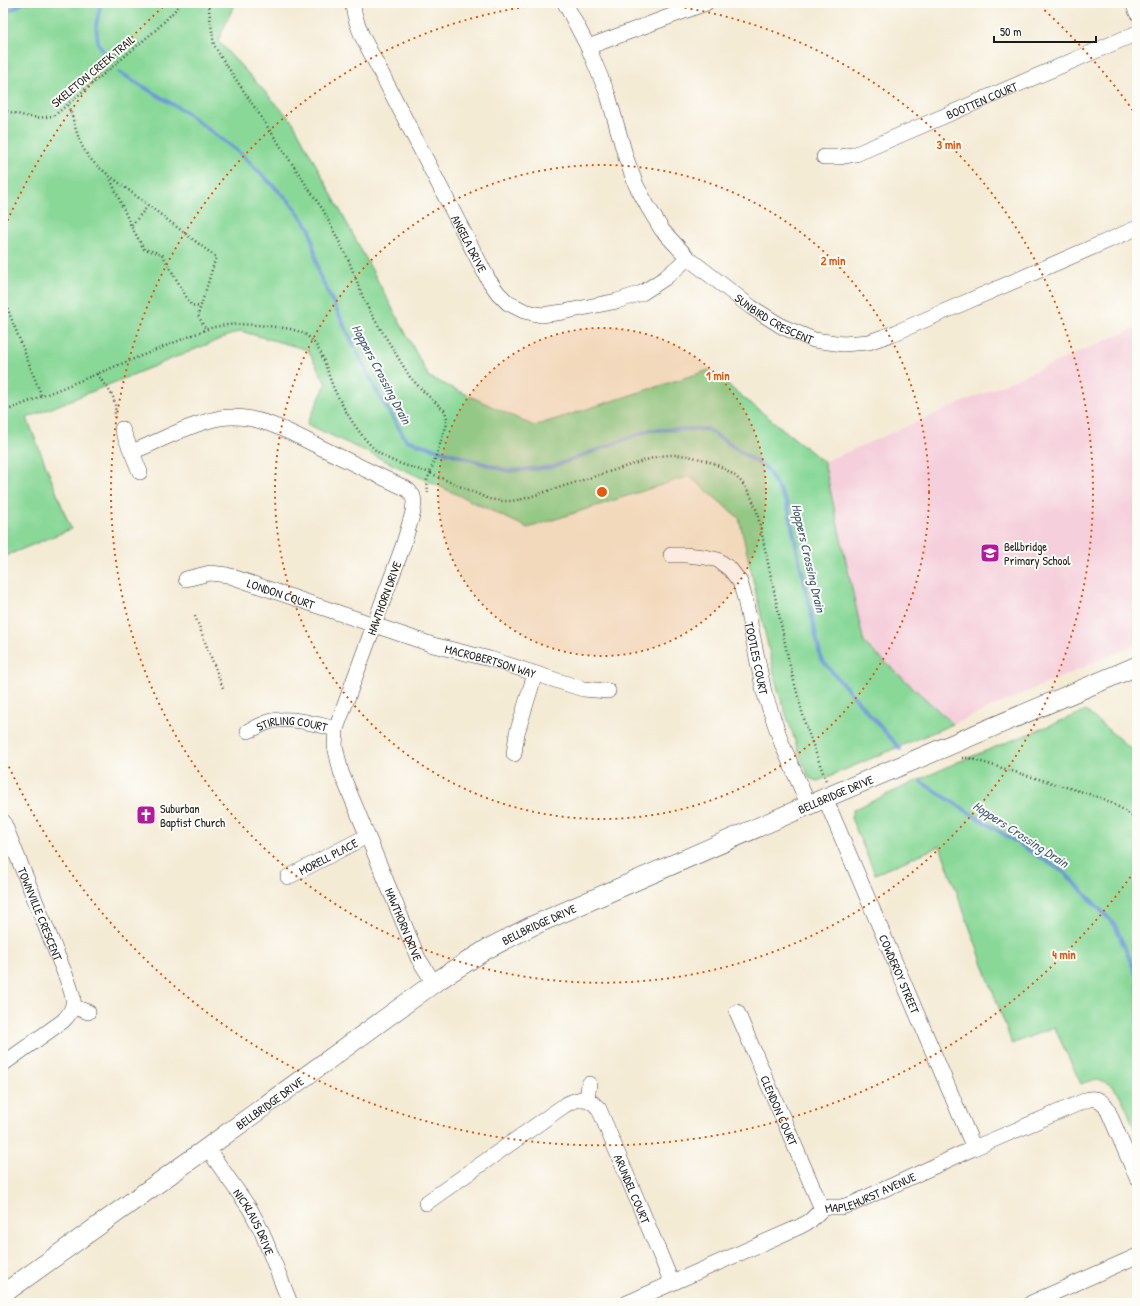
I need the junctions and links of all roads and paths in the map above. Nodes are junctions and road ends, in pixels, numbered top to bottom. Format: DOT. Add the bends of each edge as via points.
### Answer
graph roads {
  1 [pos="182,3"];
  2 [pos="208,3"];
  3 [pos="353,3"];
  4 [pos="565,3"];
  5 [pos="706,3"];
  6 [pos="1133,3"];
  7 [pos="1137,13"];
  8 [pos="1137,33"];
  9 [pos="588,47"];
  10 [pos="68,105"];
  11 [pos="3,110"];
  12 [pos="824,157"];
  13 [pos="108,175"];
  14 [pos="148,206"];
  15 [pos="131,226"];
  16 [pos="1137,228"];
  17 [pos="688,258"];
  18 [pos="3,297"];
  19 [pos="200,308"];
  20 [pos="206,330"];
  21 [pos="97,374"];
  22 [pos="42,397"];
  23 [pos="3,412"];
  24 [pos="118,423"];
  25 [pos="132,452"];
  26 [pos="140,472"];
  27 [pos="430,473"];
  28 [pos="428,494"];
  29 [pos="671,555"];
  30 [pos="186,579"];
  31 [pos="195,616"];
  32 [pos="374,625"];
  33 [pos="1137,666"];
  34 [pos="535,674"];
  35 [pos="224,688"];
  36 [pos="608,690"];
  37 [pos="336,730"];
  38 [pos="248,731"];
  39 [pos="514,754"];
  40 [pos="958,758"];
  41 [pos="832,781"];
  42 [pos="817,802"];
  43 [pos="1137,820"];
  44 [pos="3,821"];
  45 [pos="367,836"];
  46 [pos="288,877"];
  47 [pos="434,983"];
  48 [pos="74,1007"];
  49 [pos="88,1012"];
  50 [pos="737,1012"];
  51 [pos="3,1064"];
  52 [pos="589,1084"];
  53 [pos="587,1099"];
  54 [pos="207,1148"];
  55 [pos="974,1148"];
  56 [pos="1137,1178"];
  57 [pos="426,1203"];
  58 [pos="822,1209"];
  59 [pos="1137,1256"];
  60 [pos="672,1283"];
  61 [pos="3,1294"];
  62 [pos="290,1303"];
  63 [pos="627,1303"];
  64 [pos="1031,1303"];
  1 -- 10 [label="path, SKELETON CREEK TRAIL" via="157,29"];
  2 -- 27 [label="path" via="214,45 323,210 349,261 364,300 410,377 445,411 447,424"];
  3 -- 17 [label="street, ANGELA DRIVE" via="356,22 369,50 488,279 508,303 524,311 541,315 617,301 642,293 666,278"];
  4 -- 9 [label="street, SUNBIRD CRESCENT"];
  5 -- 9 [label="street"];
  6 -- 7 [label="street"];
  8 -- 12 [label="street, BOOTTEN COURT" via="856,154"];
  9 -- 17 [label="street, SUNBIRD CRESCENT" via="608,95 636,185 662,230"];
  10 -- 11 [label="path, SKELETON CREEK TRAIL" via="56,115 35,119"];
  10 -- 13 [label="path" via="89,158"];
  13 -- 14 [label="path"];
  13 -- 15 [label="path"];
  14 -- 15 [label="path"];
  14 -- 19 [label="path" via="216,257"];
  15 -- 19 [label="path" via="144,249 162,254 191,305"];
  16 -- 17 [label="street, SUNBIRD CRESCENT" via="897,332 869,342 843,344 814,340 783,327 751,307"];
  18 -- 22 [label="path"];
  19 -- 20 [label="path" via="198,315"];
  20 -- 21 [label="path"];
  20 -- 27 [label="path" via="228,325 253,325 297,330 305,335 319,348 335,391 371,445 390,460"];
  21 -- 22 [label="path"];
  21 -- 24 [label="path" via="114,397"];
  22 -- 23 [label="path"];
  24 -- 25 [label="street"];
  25 -- 26 [label="street"];
  25 -- 32 [label="street, HAWTHORN DRIVE" via="202,422 238,417 255,419 278,427 409,491 413,496 414,512"];
  27 -- 28 [label="path" via="427,480"];
  27 -- 41 [label="path" via="489,499 500,501 523,498 666,454 694,457 731,474 743,484 757,511 805,723 826,783"];
  29 -- 42 [label="street, TOOTLES COURT" via="718,560 730,569 740,582 764,692 782,744"];
  30 -- 32 [label="street, LONDON COURT" via="210,573 227,575"];
  31 -- 35 [label="path"];
  32 -- 34 [label="street, MACROBERTSON WAY"];
  32 -- 37 [label="street, HAWTHORN DRIVE"];
  33 -- 42 [label="street, BELLBRIDGE DRIVE"];
  34 -- 36 [label="street, MACROBERTSON WAY" via="583,689"];
  34 -- 39 [label="street" via="517,733"];
  37 -- 38 [label="street, STIRLING COURT" via="303,720 285,720 270,722"];
  37 -- 45 [label="street, HAWTHORN DRIVE" via="335,746 341,772"];
  40 -- 43 [label="path" via="968,758 1086,793 1106,800"];
  42 -- 47 [label="street, BELLBRIDGE DRIVE" via="532,926 487,949"];
  42 -- 55 [label="street, COWDEROY STREET"];
  44 -- 48 [label="street, TOWNVILLE CRESCENT" via="67,979 74,998"];
  45 -- 46 [label="street, MORELL PLACE"];
  45 -- 47 [label="street, HAWTHORN DRIVE" via="418,958"];
  47 -- 54 [label="street, BELLBRIDGE DRIVE"];
  48 -- 49 [label="street"];
  48 -- 51 [label="street" via="63,1021"];
  50 -- 58 [label="street, CLENDON COURT"];
  52 -- 53 [label="street"];
  53 -- 57 [label="street" via="565,1105"];
  53 -- 60 [label="street, ARUNDEL COURT" via="599,1109"];
  54 -- 61 [label="street, BELLBRIDGE DRIVE"];
  54 -- 62 [label="street, NICKLAUS DRIVE" via="250,1209 262,1232"];
  55 -- 56 [label="street, MAPLEHURST AVENUE" via="1080,1102 1096,1099 1101,1100 1106,1106"];
  55 -- 58 [label="street, MAPLEHURST AVENUE" via="852,1204"];
  58 -- 60 [label="street, MAPLEHURST AVENUE" via="799,1227"];
  59 -- 64 [label="street"];
  60 -- 63 [label="street, MAPLEHURST AVENUE"];
}
